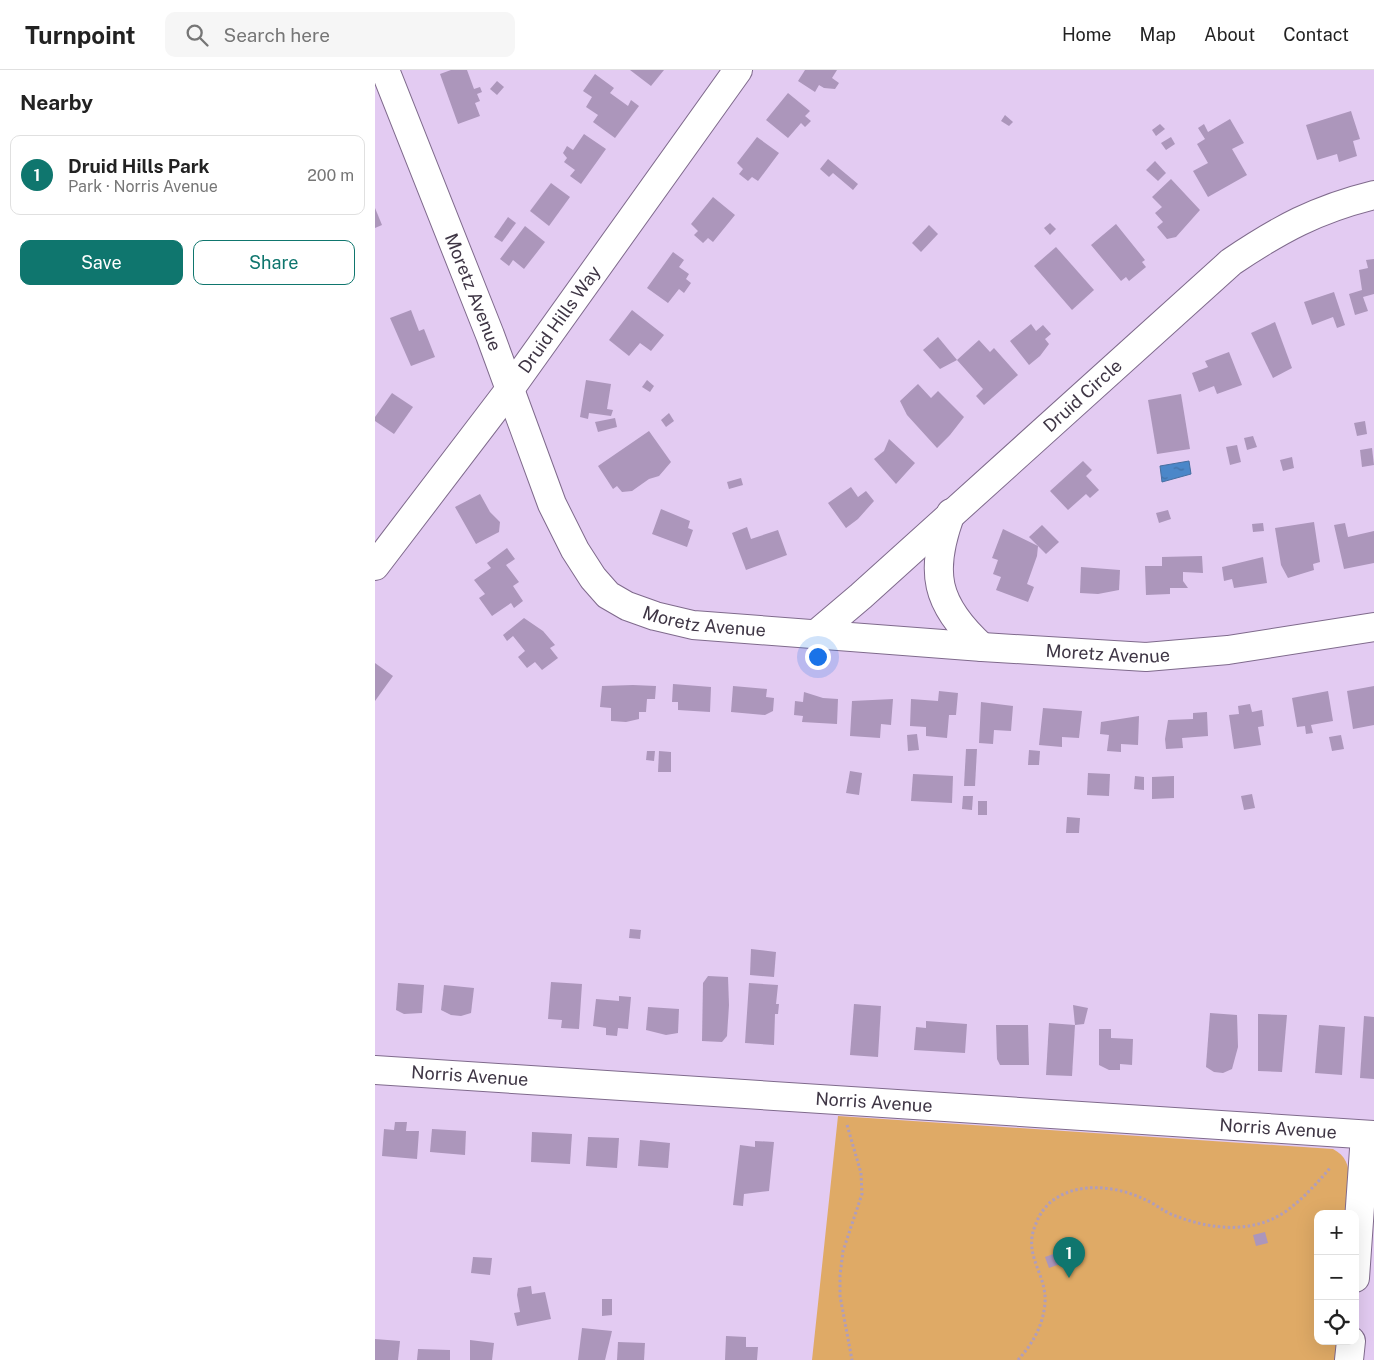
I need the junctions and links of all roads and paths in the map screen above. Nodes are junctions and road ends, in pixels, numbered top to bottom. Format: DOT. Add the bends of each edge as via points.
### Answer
graph roads {
  1 [pos="385,70"];
  2 [pos="738,70"];
  3 [pos="1374,194"];
  4 [pos="510,389"];
  5 [pos="952,512"];
  6 [pos="375,566"];
  7 [pos="1374,627"];
  8 [pos="815,635"];
  9 [pos="982,647"];
  10 [pos="375,1070"];
  11 [pos="845,1118"];
  12 [pos="1370,1135"];
  13 [pos="1331,1167"];
  14 [pos="1357,1255"];
  15 [pos="1351,1345"];
  16 [pos="852,1360"];
  17 [pos="1018,1360"];
  18 [pos="1349,1360"];
  1 -- 4 [label="street, Moretz Avenue"];
  2 -- 4 [label="street, Druid Hills Way"];
  3 -- 5 [label="street, Druid Circle" via="1295,221 1231,262"];
  4 -- 6 [label="street, Druid Hills Way"];
  4 -- 8 [label="street, Moretz Avenue" via="563,527 593,578 608,594 627,606 693,625"];
  5 -- 8 [label="street, Druid Circle"];
  5 -- 9 [label="street" via="942,537 939,560 941,587 948,609 961,628"];
  7 -- 9 [label="street, Moretz Avenue" via="1228,650 1146,657"];
  8 -- 9 [label="street, Moretz Avenue"];
  10 -- 12 [label="street, Norris Avenue"];
  11 -- 16 [label="path" via="861,1173 862,1194 843,1251 840,1275 840,1296"];
  12 -- 14 [label="street"];
  13 -- 17 [label="path" via="1311,1190 1284,1212 1255,1225 1228,1228 1200,1224 1170,1214 1123,1190 1098,1187 1074,1190 1052,1201 1038,1217 1032,1233 1031,1249 1045,1301 1041,1323 1033,1343"];
  15 -- 18 [label="street"];
}
